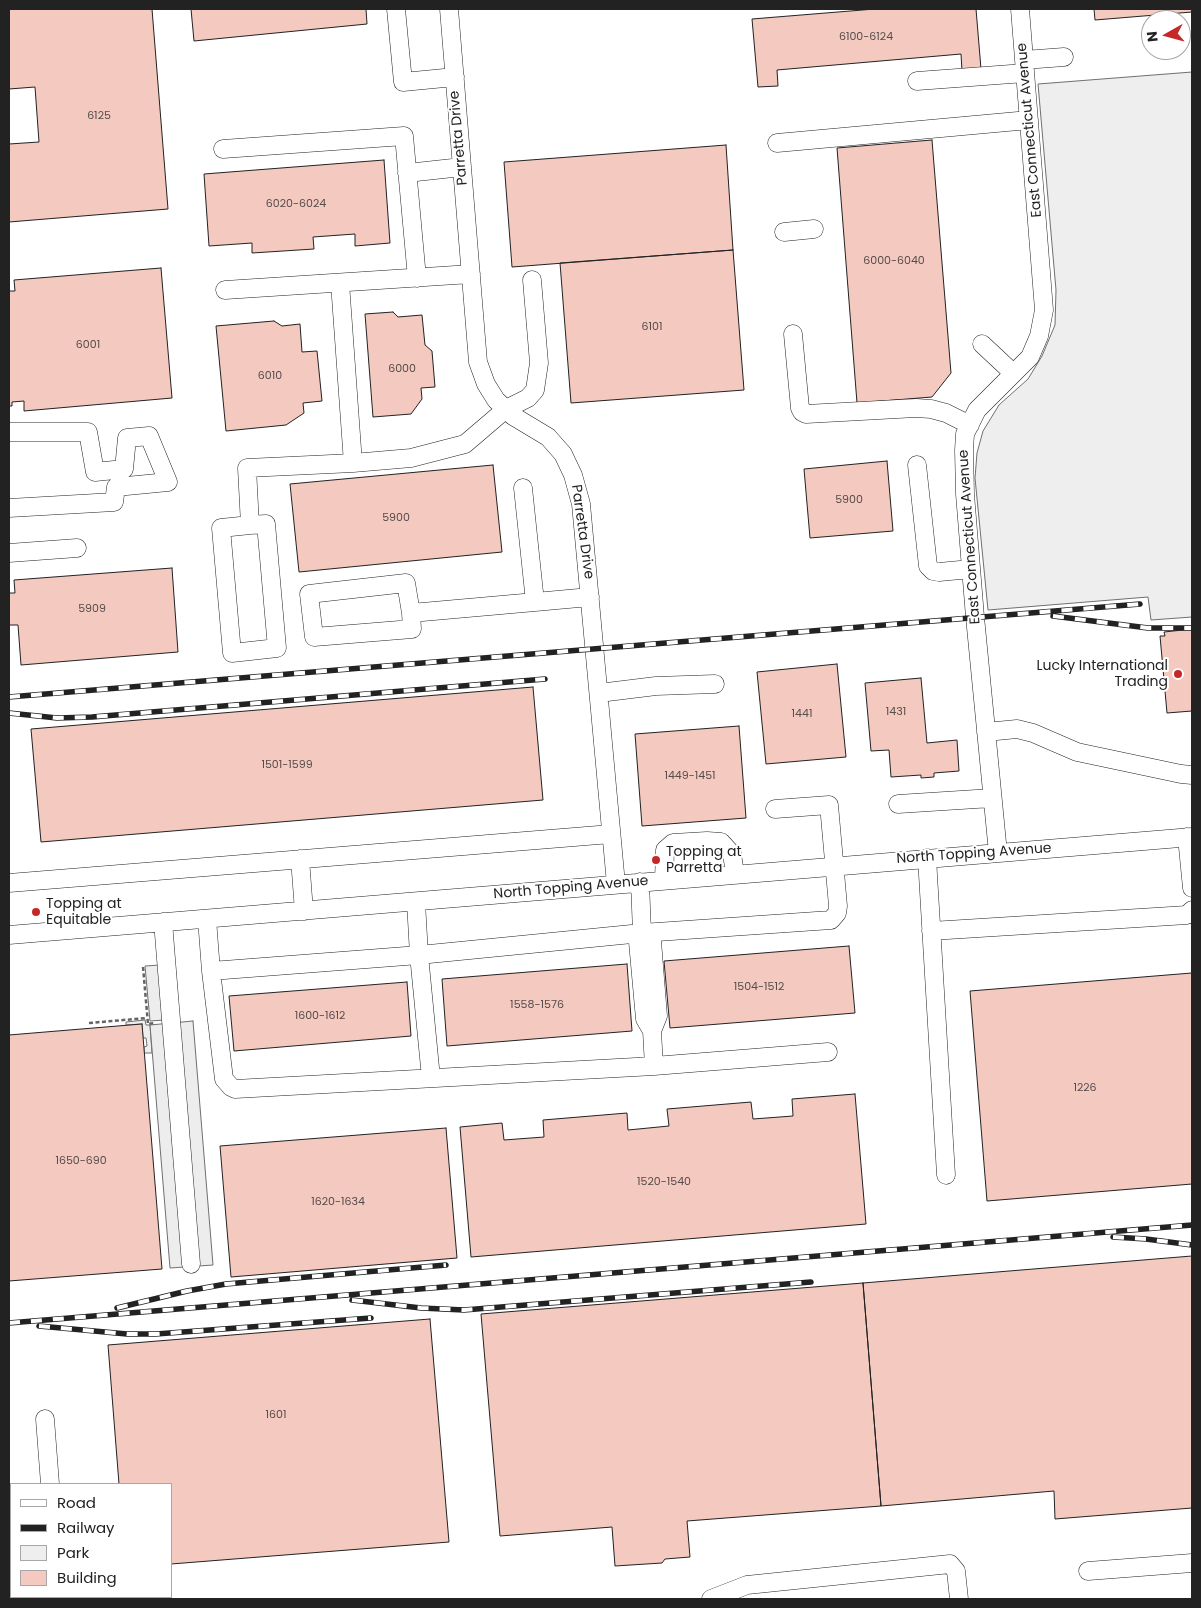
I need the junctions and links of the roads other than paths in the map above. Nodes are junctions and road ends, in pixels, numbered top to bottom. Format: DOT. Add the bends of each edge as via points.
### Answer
graph roads {
  1 [pos="396,9"];
  2 [pos="449,9"];
  3 [pos="1020,9"];
  4 [pos="1064,56"];
  5 [pos="1025,67"];
  6 [pos="455,77"];
  7 [pos="917,81"];
  8 [pos="1029,120"];
  9 [pos="777,143"];
  10 [pos="223,149"];
  11 [pos="462,167"];
  12 [pos="407,172"];
  13 [pos="814,229"];
  14 [pos="784,232"];
  15 [pos="471,274"];
  16 [pos="417,278"];
  17 [pos="532,280"];
  18 [pos="340,283"];
  19 [pos="225,290"];
  20 [pos="793,334"];
  21 [pos="982,344"];
  22 [pos="1013,373"];
  23 [pos="506,409"];
  24 [pos="970,424"];
  25 [pos="9,432"];
  26 [pos="353,463"];
  27 [pos="917,465"];
  28 [pos="523,488"];
  29 [pos="9,508"];
  30 [pos="250,525"];
  31 [pos="78,548"];
  32 [pos="9,553"];
  33 [pos="971,569"];
  34 [pos="590,597"];
  35 [pos="535,602"];
  36 [pos="411,613"];
  37 [pos="715,684"];
  38 [pos="599,693"];
  39 [pos="986,732"];
  40 [pos="1192,775"];
  41 [pos="992,798"];
  42 [pos="898,804"];
  43 [pos="776,809"];
  44 [pos="611,834"];
  45 [pos="1190,837"];
  46 [pos="998,853"];
  47 [pos="927,858"];
  48 [pos="300,859"];
  49 [pos="833,866"];
  50 [pos="735,874"];
  51 [pos="664,880"];
  52 [pos="640,882"];
  53 [pos="9,883"];
  54 [pos="616,884"];
  55 [pos="1192,888"];
  56 [pos="416,902"];
  57 [pos="1192,910"];
  58 [pos="304,911"];
  59 [pos="207,918"];
  60 [pos="163,922"];
  61 [pos="931,931"];
  62 [pos="642,933"];
  63 [pos="9,935"];
  64 [pos="419,955"];
  65 [pos="211,972"];
  66 [pos="828,1052"];
  67 [pos="654,1066"];
  68 [pos="431,1078"];
  69 [pos="946,1175"];
  70 [pos="191,1264"];
  71 [pos="45,1419"];
  72 [pos="50,1483"];
  73 [pos="1192,1563"];
  74 [pos="1088,1571"];
  75 [pos="748,1592"];
  76 [pos="711,1599"];
  77 [pos="959,1599"];
  1 -- 6 [label="street" via="403,82"];
  2 -- 6 [label="street, Parretta Drive"];
  3 -- 5 [label="street, East Connecticut Avenue"];
  4 -- 5 [label="street"];
  5 -- 7 [label="street"];
  5 -- 8 [label="street, East Connecticut Avenue"];
  6 -- 11 [label="street, Parretta Drive"];
  8 -- 9 [label="street"];
  8 -- 22 [label="street, East Connecticut Avenue" via="1044,310 1039,336 1030,357"];
  10 -- 12 [label="street" via="404,136"];
  11 -- 12 [label="street"];
  11 -- 15 [label="street, Parretta Drive"];
  12 -- 16 [label="street"];
  13 -- 14 [label="street"];
  15 -- 16 [label="street"];
  15 -- 23 [label="street, Parretta Drive" via="478,362 486,384"];
  16 -- 18 [label="street"];
  17 -- 23 [label="street" via="539,363 535,390 528,398"];
  18 -- 19 [label="street"];
  18 -- 26 [label="street"];
  20 -- 24 [label="street" via="802,412 931,409"];
  21 -- 22 [label="street"];
  22 -- 24 [label="street, East Connecticut Avenue" via="977,410"];
  23 -- 26 [label="street" via="465,444 411,458"];
  23 -- 34 [label="street, Parretta Drive" via="548,437 563,454 574,475 581,504"];
  24 -- 33 [label="street, East Connecticut Avenue" via="965,434 964,450"];
  25 -- 29 [label="street" via="88,432 95,472 124,469 128,438 148,436 168,482 116,487 114,502"];
  26 -- 30 [label="street" via="247,468"];
  27 -- 33 [label="street" via="928,566 939,572"];
  28 -- 35 [label="street"];
  30 -- 30 [label="street" via="266,524 277,648 232,653 221,528"];
  31 -- 32 [label="street"];
  33 -- 39 [label="street, East Connecticut Avenue"];
  34 -- 35 [label="street"];
  34 -- 38 [label="street, Parretta Drive"];
  35 -- 36 [label="street"];
  36 -- 36 [label="street" via="406,582 309,594 314,637 412,629"];
  37 -- 38 [label="street" via="656,686"];
  38 -- 44 [label="street, Parretta Drive"];
  39 -- 40 [label="street" via="1016,729 1077,752"];
  39 -- 41 [label="street, East Connecticut Avenue"];
  41 -- 42 [label="street"];
  41 -- 46 [label="street, East Connecticut Avenue"];
  43 -- 49 [label="street" via="830,805"];
  44 -- 48 [label="street"];
  44 -- 54 [label="street, Parretta Drive"];
  45 -- 46 [label="street, North Topping Avenue"];
  45 -- 55 [label="street"];
  46 -- 47 [label="street, North Topping Avenue"];
  47 -- 49 [label="street, North Topping Avenue"];
  47 -- 61 [label="street"];
  48 -- 53 [label="street"];
  48 -- 58 [label="street"];
  49 -- 50 [label="street, North Topping Avenue"];
  49 -- 62 [label="street" via="838,906 831,920"];
  50 -- 51 [label="street, North Topping Avenue"];
  50 -- 51 [label="street" via="732,854 721,842 673,843 666,850"];
  51 -- 52 [label="street, North Topping Avenue"];
  52 -- 54 [label="street, North Topping Avenue"];
  52 -- 62 [label="street"];
  54 -- 56 [label="street, North Topping Avenue"];
  56 -- 58 [label="street, North Topping Avenue"];
  56 -- 64 [label="street"];
  57 -- 61 [label="street" via="1187,915"];
  58 -- 59 [label="street, North Topping Avenue"];
  59 -- 60 [label="street, North Topping Avenue"];
  59 -- 65 [label="street"];
  60 -- 63 [label="street, North Topping Avenue"];
  60 -- 70 [label="street"];
  61 -- 69 [label="street"];
  62 -- 64 [label="street"];
  62 -- 67 [label="street" via="652,941 658,1016 652,1031"];
  64 -- 65 [label="street"];
  64 -- 68 [label="street"];
  65 -- 68 [label="street" via="224,1079 230,1087"];
  66 -- 67 [label="street"];
  67 -- 68 [label="street"];
  71 -- 72 [label="street"];
  73 -- 74 [label="street"];
  75 -- 76 [label="street"];
  75 -- 77 [label="street" via="950,1564 956,1571"];
}
